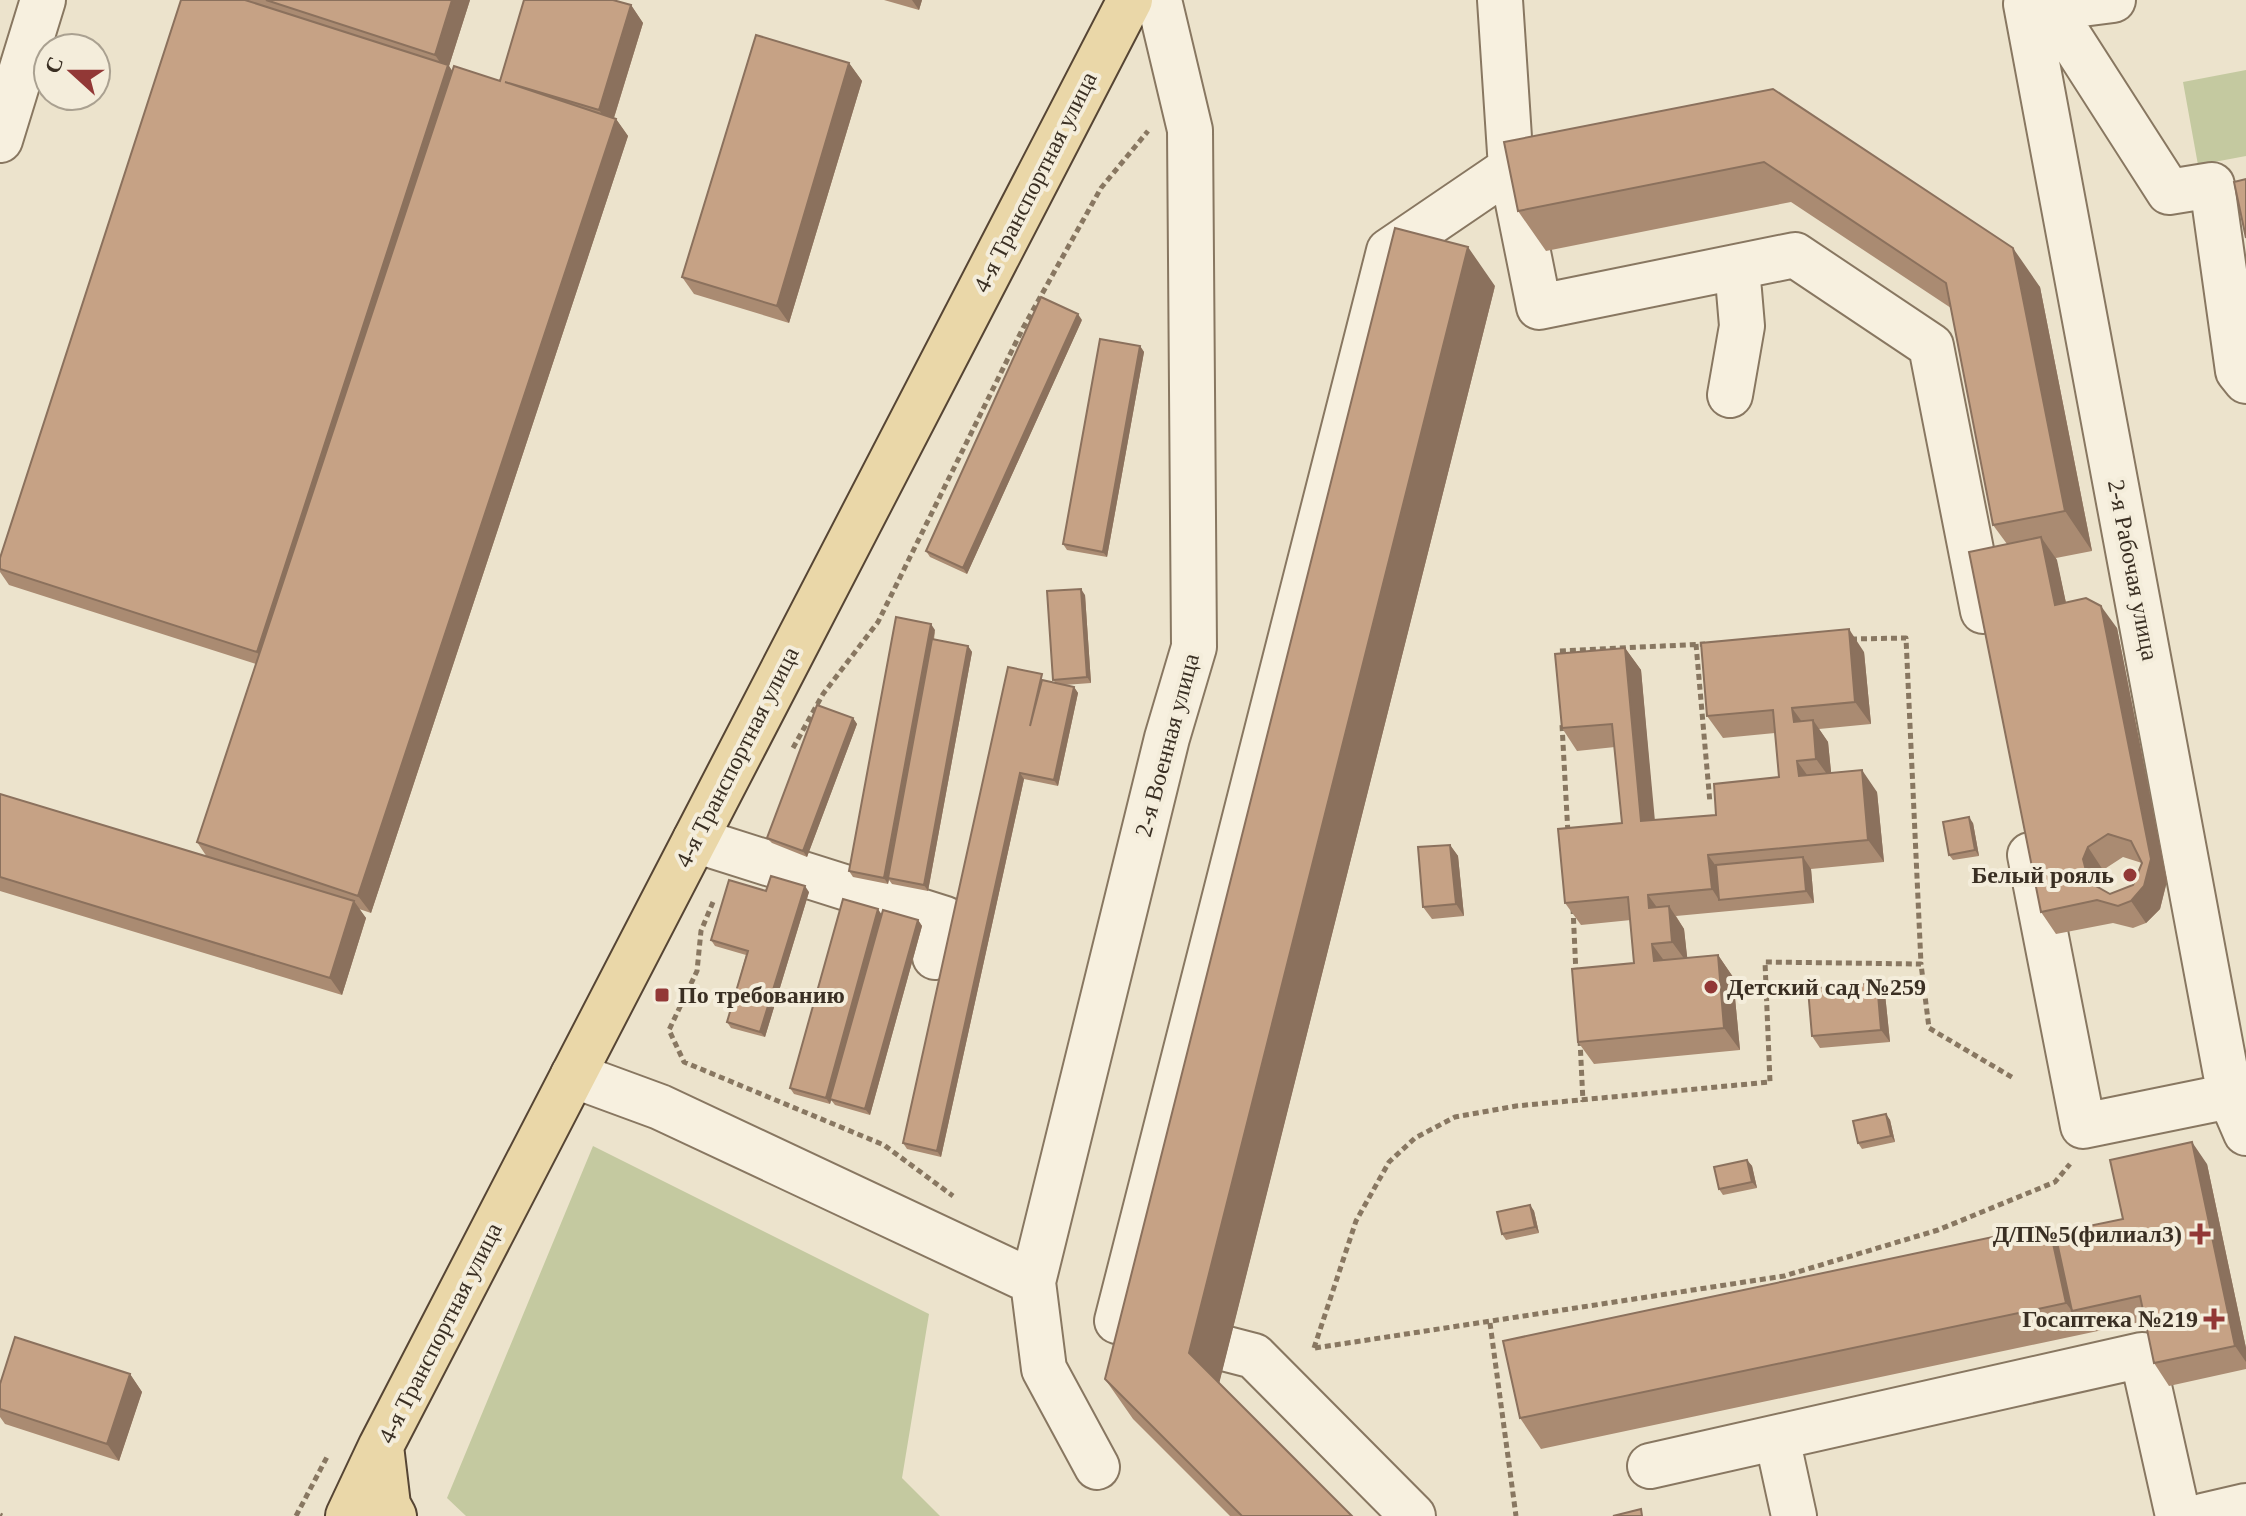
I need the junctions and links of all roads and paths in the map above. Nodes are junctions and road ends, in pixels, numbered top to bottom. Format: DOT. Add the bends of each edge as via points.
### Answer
graph roads {
  1 [pos="43,0"];
  2 [pos="1130,0"];
  3 [pos="1159,0"];
  4 [pos="1500,0"];
  5 [pos="2113,0"];
  6 [pos="2026,4"];
  7 [pos="1177,74"];
  8 [pos="0,140"];
  9 [pos="1511,168"];
  10 [pos="2229,181"];
  11 [pos="1737,267"];
  12 [pos="2246,381"];
  13 [pos="1730,395"];
  14 [pos="1846,640"];
  15 [pos="1696,644"];
  16 [pos="1711,644"];
  17 [pos="1992,658"];
  18 [pos="1559,667"];
  19 [pos="1562,713"];
  20 [pos="786,760"];
  21 [pos="1710,803"];
  22 [pos="2022,814"];
  23 [pos="1569,838"];
  24 [pos="714,846"];
  25 [pos="1572,900"];
  26 [pos="935,957"];
  27 [pos="1921,964"];
  28 [pos="1576,978"];
  29 [pos="1579,1024"];
  30 [pos="573,1075"];
  31 [pos="2015,1079"];
  32 [pos="1583,1102"];
  33 [pos="2238,1114"];
  34 [pos="2083,1126"];
  35 [pos="956,1198"];
  36 [pos="1033,1282"];
  37 [pos="1490,1323"];
  38 [pos="1154,1331"];
  39 [pos="1314,1348"];
  40 [pos="1240,1353"];
  41 [pos="1777,1438"];
  42 [pos="381,1446"];
  43 [pos="1650,1466"];
  44 [pos="1097,1467"];
  45 [pos="2246,1506"];
  46 [pos="348,1516"];
  47 [pos="394,1516"];
  48 [pos="1413,1516"];
  49 [pos="1516,1516"];
  50 [pos="1794,1516"];
  51 [pos="2178,1516"];
  52 [pos="2203,1516"];
  1 -- 8 [label="street"];
  2 -- 24 [label="main road, 4-я Транспортная улица"];
  3 -- 7 [label="street, 2-я Военная улица"];
  4 -- 9 [label="street"];
  5 -- 6 [label="street"];
  6 -- 10 [label="street" via="2169,192"];
  6 -- 33 [label="street, 2-я Рабочая улица"];
  7 -- 20 [label="path" via="1154,124 1101,188 1023,328 878,622 823,694"];
  7 -- 36 [label="street, 2-я Военная улица" via="1190,130 1194,647"];
  9 -- 11 [label="street" via="1539,307"];
  9 -- 38 [label="street" via="1389,251 1117,1321"];
  10 -- 12 [label="street" via="2238,371"];
  11 -- 13 [label="street" via="1742,326"];
  11 -- 17 [label="street" via="1795,255 1931,346"];
  14 -- 27 [label="path" via="1906,638"];
  15 -- 16 [label="path"];
  15 -- 18 [label="path" via="1558,651"];
  15 -- 21 [label="path"];
  19 -- 23 [label="path"];
  22 -- 34 [label="street"];
  24 -- 26 [label="street" via="945,919"];
  24 -- 30 [label="main road, 4-я Транспортная улица"];
  24 -- 35 [label="path" via="697,971 669,1030 684,1062 884,1145"];
  25 -- 28 [label="path"];
  27 -- 31 [label="path" via="1929,1028"];
  27 -- 32 [label="path" via="1765,962 1770,1082"];
  29 -- 32 [label="path"];
  30 -- 36 [label="street" via="660,1107"];
  30 -- 42 [label="main road, 4-я Транспортная улица"];
  32 -- 39 [label="path" via="1455,1117 1415,1138 1389,1162 1356,1221"];
  33 -- 34 [label="street"];
  34 -- 37 [label="path" via="2076,1154 2055,1182 1938,1230 1784,1276"];
  36 -- 44 [label="street, 2-я Военная улица" via="1044,1369"];
  37 -- 39 [label="path"];
  37 -- 49 [label="path"];
  39 -- 40 [label="path"];
  40 -- 48 [label="street"];
  41 -- 43 [label="street"];
  41 -- 50 [label="street"];
  41 -- 51 [label="street" via="2142,1355"];
  42 -- 46 [label="main road, 4-я Транспортная улица"];
  42 -- 47 [label="main road"];
  45 -- 52 [label="street"];
}
